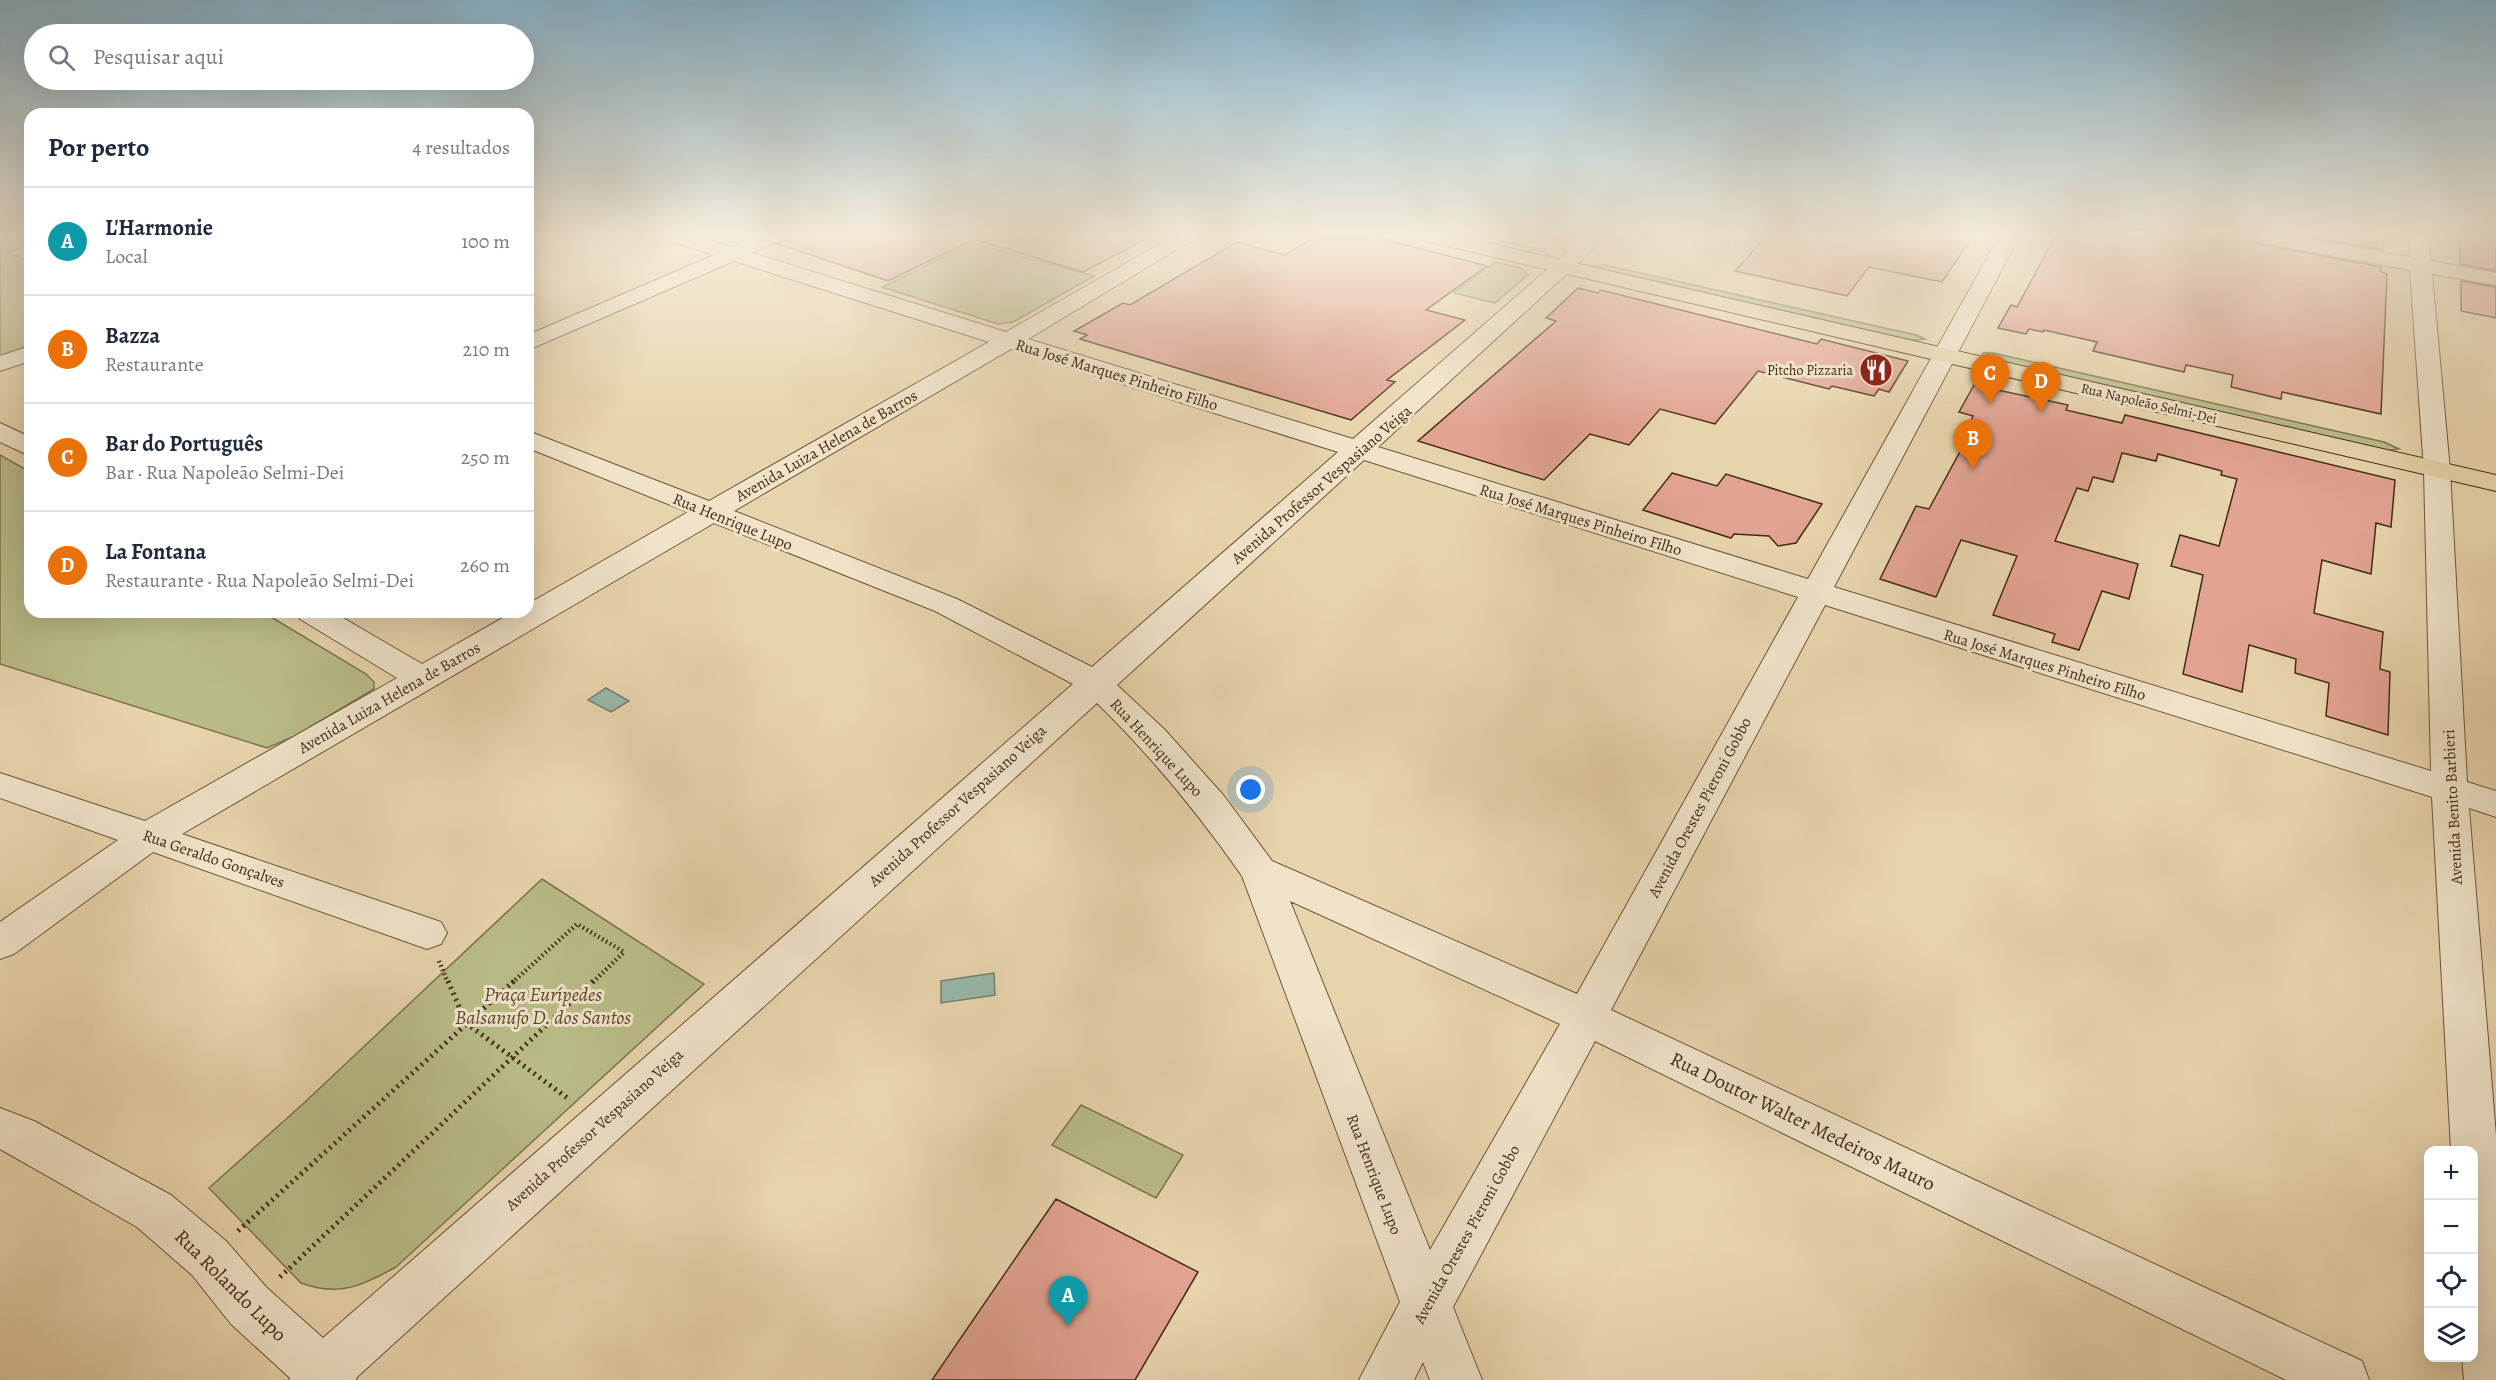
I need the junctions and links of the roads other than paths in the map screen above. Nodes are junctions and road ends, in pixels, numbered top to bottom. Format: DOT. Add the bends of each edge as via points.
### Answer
graph roads {
  1 [pos="633,297"];
  2 [pos="869,297"];
  3 [pos="1082,297"];
  4 [pos="1530,297"];
  5 [pos="1731,297"];
  6 [pos="1976,297"];
  7 [pos="2423,297"];
  8 [pos="534,340"];
  9 [pos="1007,341"];
  10 [pos="1949,347"];
  11 [pos="24,355"];
  12 [pos="0,364"];
  13 [pos="0,431"];
  14 [pos="534,441"];
  15 [pos="24,445"];
  16 [pos="1361,449"];
  17 [pos="2437,459"];
  18 [pos="2496,462"];
  19 [pos="2496,483"];
  20 [pos="710,512"];
  21 [pos="1815,592"];
  22 [pos="534,613"];
  23 [pos="321,618"];
  24 [pos="525,618"];
  25 [pos="421,678"];
  26 [pos="1095,682"];
  27 [pos="0,784"];
  28 [pos="2450,789"];
  29 [pos="2496,804"];
  30 [pos="150,836"];
  31 [pos="1259,872"];
  32 [pos="427,933"];
  33 [pos="0,943"];
  34 [pos="1586,1017"];
  35 [pos="6,1138"];
  36 [pos="1426,1306"];
  37 [pos="323,1378"];
  38 [pos="1385,1380"];
  39 [pos="1456,1380"];
  40 [pos="2343,1380"];
  41 [pos="2490,1380"];
  1 -- 8 [label="street"];
  2 -- 9 [label="street, Rua José Marques Pinheiro Filho"];
  3 -- 9 [label="street, Avenida Luiza Helena de Barros"];
  4 -- 16 [label="street, Avenida Professor Vespasiano Veiga"];
  5 -- 10 [label="main road, Rua Napoleão Selmi-Dei"];
  6 -- 10 [label="street, Avenida Orestes Pieroni Gobbo"];
  7 -- 17 [label="street, Avenida Benito Barbieri"];
  9 -- 16 [label="street, Rua José Marques Pinheiro Filho"];
  9 -- 20 [label="street, Avenida Luiza Helena de Barros"];
  10 -- 17 [label="main road, Rua Napoleão Selmi-Dei"];
  10 -- 21 [label="street, Avenida Orestes Pieroni Gobbo"];
  11 -- 12 [label="street"];
  13 -- 15 [label="street"];
  14 -- 20 [label="street, Rua Henrique Lupo"];
  16 -- 21 [label="street, Rua José Marques Pinheiro Filho"];
  16 -- 26 [label="street, Avenida Professor Vespasiano Veiga"];
  17 -- 18 [label="main road, Rua Napoleão Selmi-Dei"];
  17 -- 19 [label="main road, Rua Napoleão Selmi-Dei"];
  17 -- 28 [label="street, Avenida Benito Barbieri"];
  20 -- 22 [label="street, Avenida Luiza Helena de Barros"];
  20 -- 26 [label="street, Rua Henrique Lupo" via="946,605"];
  21 -- 28 [label="street, Rua José Marques Pinheiro Filho"];
  21 -- 34 [label="street, Avenida Orestes Pieroni Gobbo"];
  23 -- 25 [label="street"];
  24 -- 25 [label="street, Avenida Luiza Helena de Barros"];
  25 -- 30 [label="street, Avenida Luiza Helena de Barros"];
  26 -- 31 [label="street, Rua Henrique Lupo" via="1153,738 1211,804"];
  26 -- 37 [label="street, Avenida Professor Vespasiano Veiga" via="600,1123"];
  27 -- 30 [label="street, Rua Geraldo Gonçalves"];
  28 -- 29 [label="street, Rua José Marques Pinheiro Filho"];
  28 -- 41 [label="street, Avenida Benito Barbieri"];
  30 -- 32 [label="street, Rua Geraldo Gonçalves"];
  30 -- 33 [label="street, Avenida Luiza Helena de Barros"];
  31 -- 34 [label="street, Rua Doutor Walter Medeiros Mauro"];
  31 -- 36 [label="street, Rua Henrique Lupo"];
  34 -- 36 [label="street, Avenida Orestes Pieroni Gobbo"];
  34 -- 40 [label="street, Rua Doutor Walter Medeiros Mauro"];
  35 -- 37 [label="street, Rua Rolando Lupo" via="154,1211 209,1258 249,1306"];
  36 -- 38 [label="street, Avenida Orestes Pieroni Gobbo"];
  36 -- 39 [label="street, Rua Henrique Lupo"];
}
